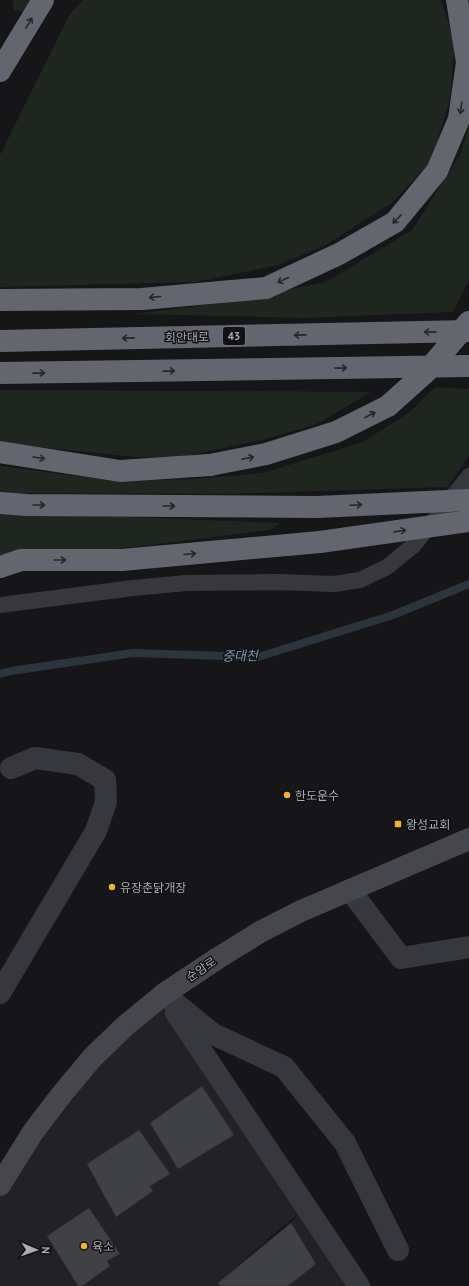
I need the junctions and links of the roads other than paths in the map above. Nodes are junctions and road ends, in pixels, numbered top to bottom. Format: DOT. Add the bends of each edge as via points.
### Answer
graph roads {
  1 [pos="43,0"];
  2 [pos="457,0"];
  3 [pos="0,71"];
  4 [pos="0,300"];
  5 [pos="469,322"];
  6 [pos="469,331"];
  7 [pos="0,341"];
  8 [pos="469,366"];
  9 [pos="0,374"];
  10 [pos="0,452"];
  11 [pos="469,476"];
  12 [pos="469,500"];
  13 [pos="0,503"];
  14 [pos="469,521"];
  15 [pos="0,567"];
  16 [pos="0,605"];
  17 [pos="10,768"];
  18 [pos="469,839"];
  19 [pos="350,890"];
  20 [pos="469,947"];
  21 [pos="0,994"];
  22 [pos="164,994"];
  23 [pos="0,1185"];
  24 [pos="398,1250"];
  25 [pos="359,1286"];
  3 -- 1 [label="highway, one-way"];
  2 -- 4 [label="highway, one-way" via="467,62 459,119 437,172 395,222 339,254 266,288 142,299"];
  10 -- 5 [label="highway, one-way, bridge" via="120,471 210,466 266,454 336,432 388,406 427,371"];
  6 -- 7 [label="highway, 회안대로 / 43, one-way"];
  9 -- 8 [label="highway, one-way"];
  11 -- 16 [label="lane" via="414,545 387,567 360,580 334,584 186,583"];
  13 -- 12 [label="highway, one-way, bridge" via="318,506"];
  15 -- 14 [label="highway, one-way, bridge" via="22,560 122,560 320,542"];
  17 -- 21 [label="street" via="35,758 78,764 105,780 106,802 96,832"];
  18 -- 19 [label="street, 순암로"];
  19 -- 20 [label="street" via="401,958"];
  19 -- 22 [label="street, 순암로" via="260,932"];
  22 -- 23 [label="street, 순암로" via="92,1058 33,1132"];
  22 -- 24 [label="street" via="213,1034 284,1067 345,1143"];
  22 -- 25 [label="street"];
}
